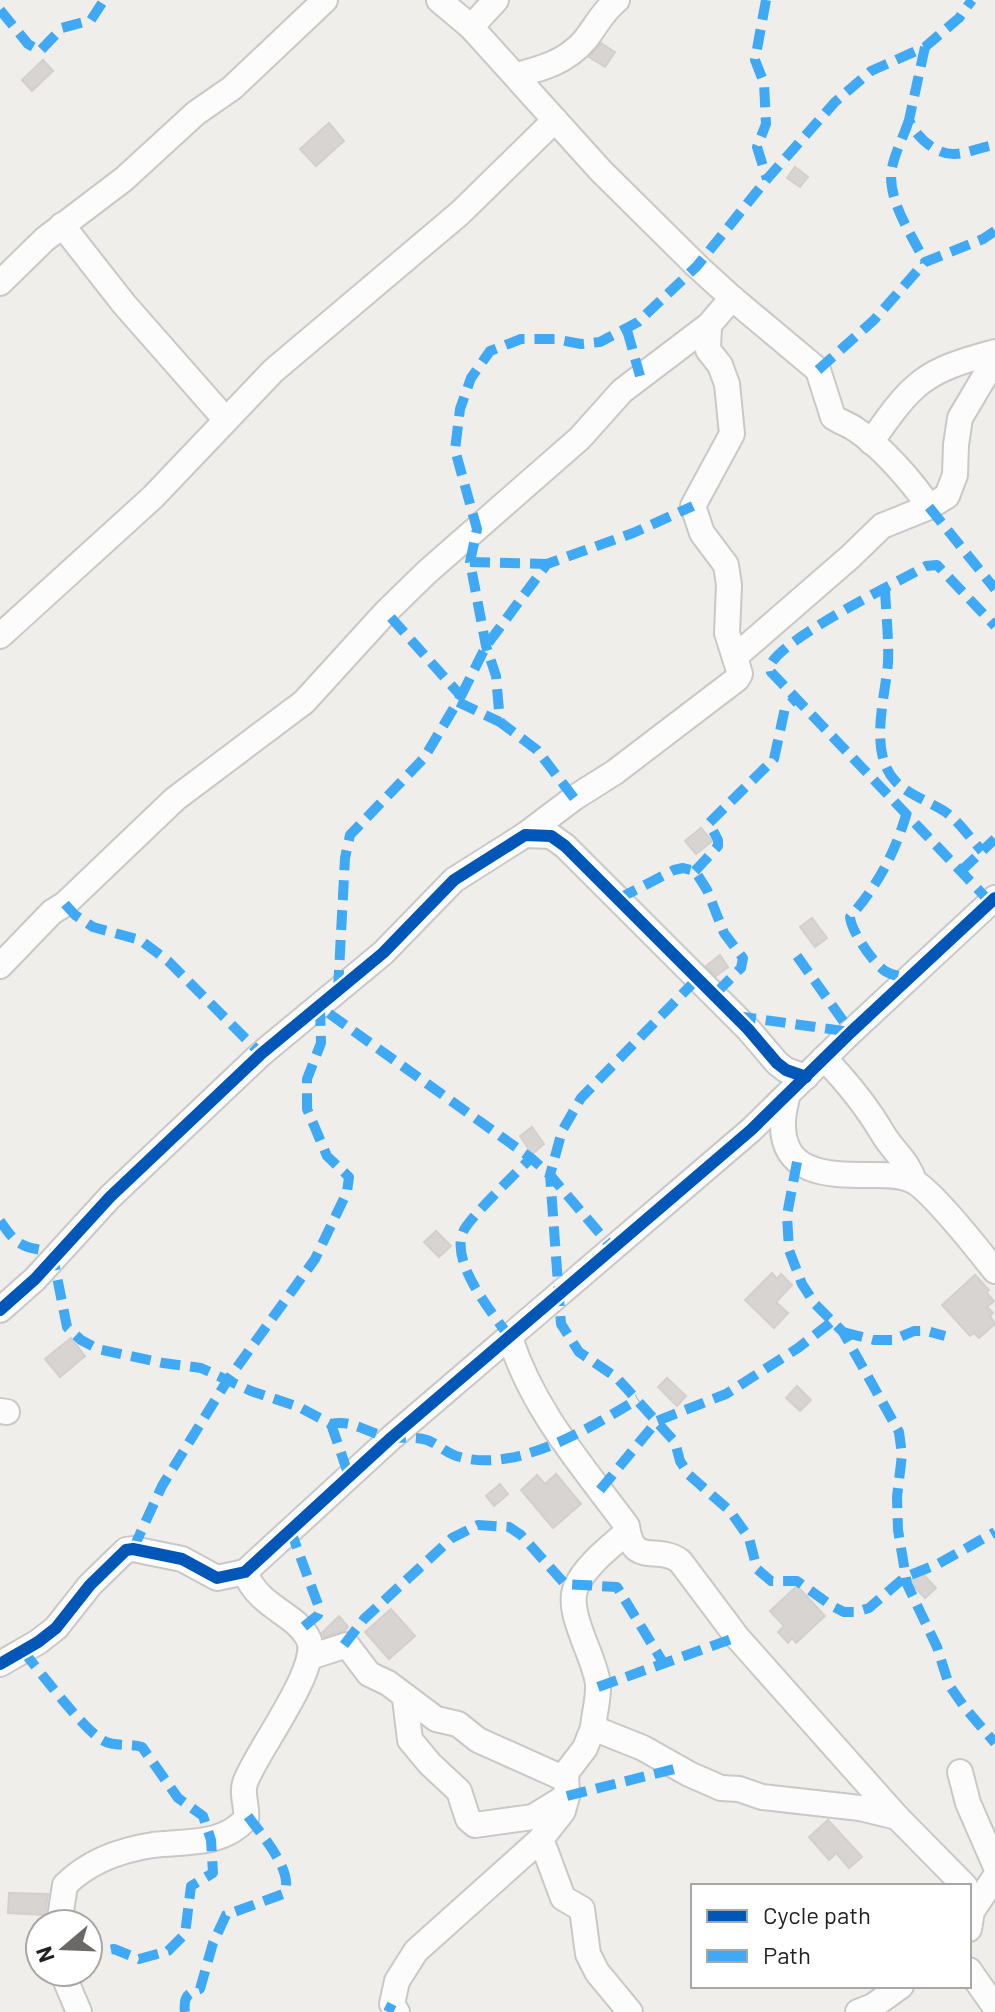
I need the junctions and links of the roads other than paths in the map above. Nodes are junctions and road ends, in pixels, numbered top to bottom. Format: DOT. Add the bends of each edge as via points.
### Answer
graph roads {
  1 [pos="325,0"];
  2 [pos="439,0"];
  3 [pos="496,0"];
  4 [pos="617,0"];
  5 [pos="471,27"];
  6 [pos="517,75"];
  7 [pos="555,120"];
  8 [pos="62,225"];
  9 [pos="0,283"];
  10 [pos="732,298"];
  11 [pos="709,325"];
  12 [pos="995,352"];
  13 [pos="995,359"];
  14 [pos="226,420"];
  15 [pos="871,442"];
  16 [pos="929,507"];
  17 [pos="0,636"];
  18 [pos="736,656"];
  19 [pos="554,812"];
  20 [pos="525,835"];
  21 [pos="556,839"];
  22 [pos="995,898"];
  23 [pos="0,966"];
  24 [pos="824,1058"];
  25 [pos="806,1077"];
  26 [pos="787,1096"];
  27 [pos="914,1181"];
  28 [pos="995,1271"];
  29 [pos="0,1310"];
  30 [pos="510,1338"];
  31 [pos="627,1532"];
  32 [pos="245,1572"];
  33 [pos="310,1657"];
  34 [pos="0,1664"];
  35 [pos="405,1698"];
  36 [pos="593,1728"];
  37 [pos="960,1772"];
  38 [pos="566,1787"];
  39 [pos="897,1817"];
  40 [pos="541,1839"];
  41 [pos="995,1865"];
  42 [pos="962,1884"];
  43 [pos="61,1908"];
  44 [pos="971,1973"];
  45 [pos="69,1988"];
  46 [pos="898,1988"];
  47 [pos="995,2007"];
  48 [pos="79,2012"];
  49 [pos="397,2012"];
  50 [pos="630,2012"];
  51 [pos="858,2012"];
  1 -- 8 [label="street" via="232,88"];
  2 -- 5 [label="street"];
  3 -- 5 [label="street"];
  4 -- 6 [label="street" via="563,60"];
  5 -- 6 [label="street"];
  6 -- 7 [label="street"];
  7 -- 10 [label="street"];
  7 -- 14 [label="street" via="460,213 273,371"];
  8 -- 9 [label="street"];
  8 -- 14 [label="street"];
  10 -- 11 [label="street"];
  10 -- 15 [label="street" via="810,362 824,382 833,417"];
  11 -- 18 [label="street" via="708,350 727,384 732,434 693,506 702,533 726,565 727,633"];
  11 -- 23 [label="street" via="622,391 580,438 443,556 304,702 175,799"];
  12 -- 15 [label="street" via="928,376 903,396"];
  13 -- 16 [label="street" via="960,418 952,489"];
  14 -- 17 [label="street" via="153,497"];
  15 -- 16 [label="street"];
  16 -- 18 [label="street" via="882,526"];
  18 -- 19 [label="street" via="737,679"];
  19 -- 20 [label="street"];
  19 -- 21 [label="street"];
  20 -- 21 [label="street"];
  20 -- 29 [label="street" via="454,880 383,953 261,1054"];
  21 -- 25 [label="street" via="777,1063"];
  22 -- 24 [label="street"];
  24 -- 25 [label="street"];
  24 -- 27 [label="street" via="854,1089"];
  25 -- 26 [label="street"];
  26 -- 27 [label="street" via="784,1136 797,1162 834,1174"];
  26 -- 30 [label="street"];
  27 -- 28 [label="street"];
  30 -- 31 [label="street" via="550,1423"];
  30 -- 32 [label="street"];
  31 -- 36 [label="street" via="575,1590 574,1611 598,1687"];
  31 -- 39 [label="street" via="634,1549 680,1561 737,1637"];
  32 -- 33 [label="street" via="257,1593 309,1638"];
  32 -- 34 [label="street" via="217,1578 182,1559 126,1550 56,1628"];
  33 -- 35 [label="street" via="347,1645 369,1674"];
  33 -- 43 [label="street" via="244,1785 247,1815 241,1824 211,1840 131,1849 87,1866 65,1885"];
  35 -- 38 [label="street"];
  35 -- 38 [label="street" via="410,1740 454,1785 475,1825 533,1817"];
  36 -- 38 [label="street" via="591,1739 569,1767"];
  36 -- 39 [label="street" via="721,1788"];
  37 -- 41 [label="street"];
  38 -- 40 [label="street" via="563,1811"];
  39 -- 42 [label="street"];
  40 -- 49 [label="street" via="416,1951 397,1981 392,2004"];
  40 -- 50 [label="street" via="563,1898 582,1909 588,1954 597,1972"];
  44 -- 47 [label="street"];
  45 -- 48 [label="street"];
  46 -- 51 [label="street"];
}
